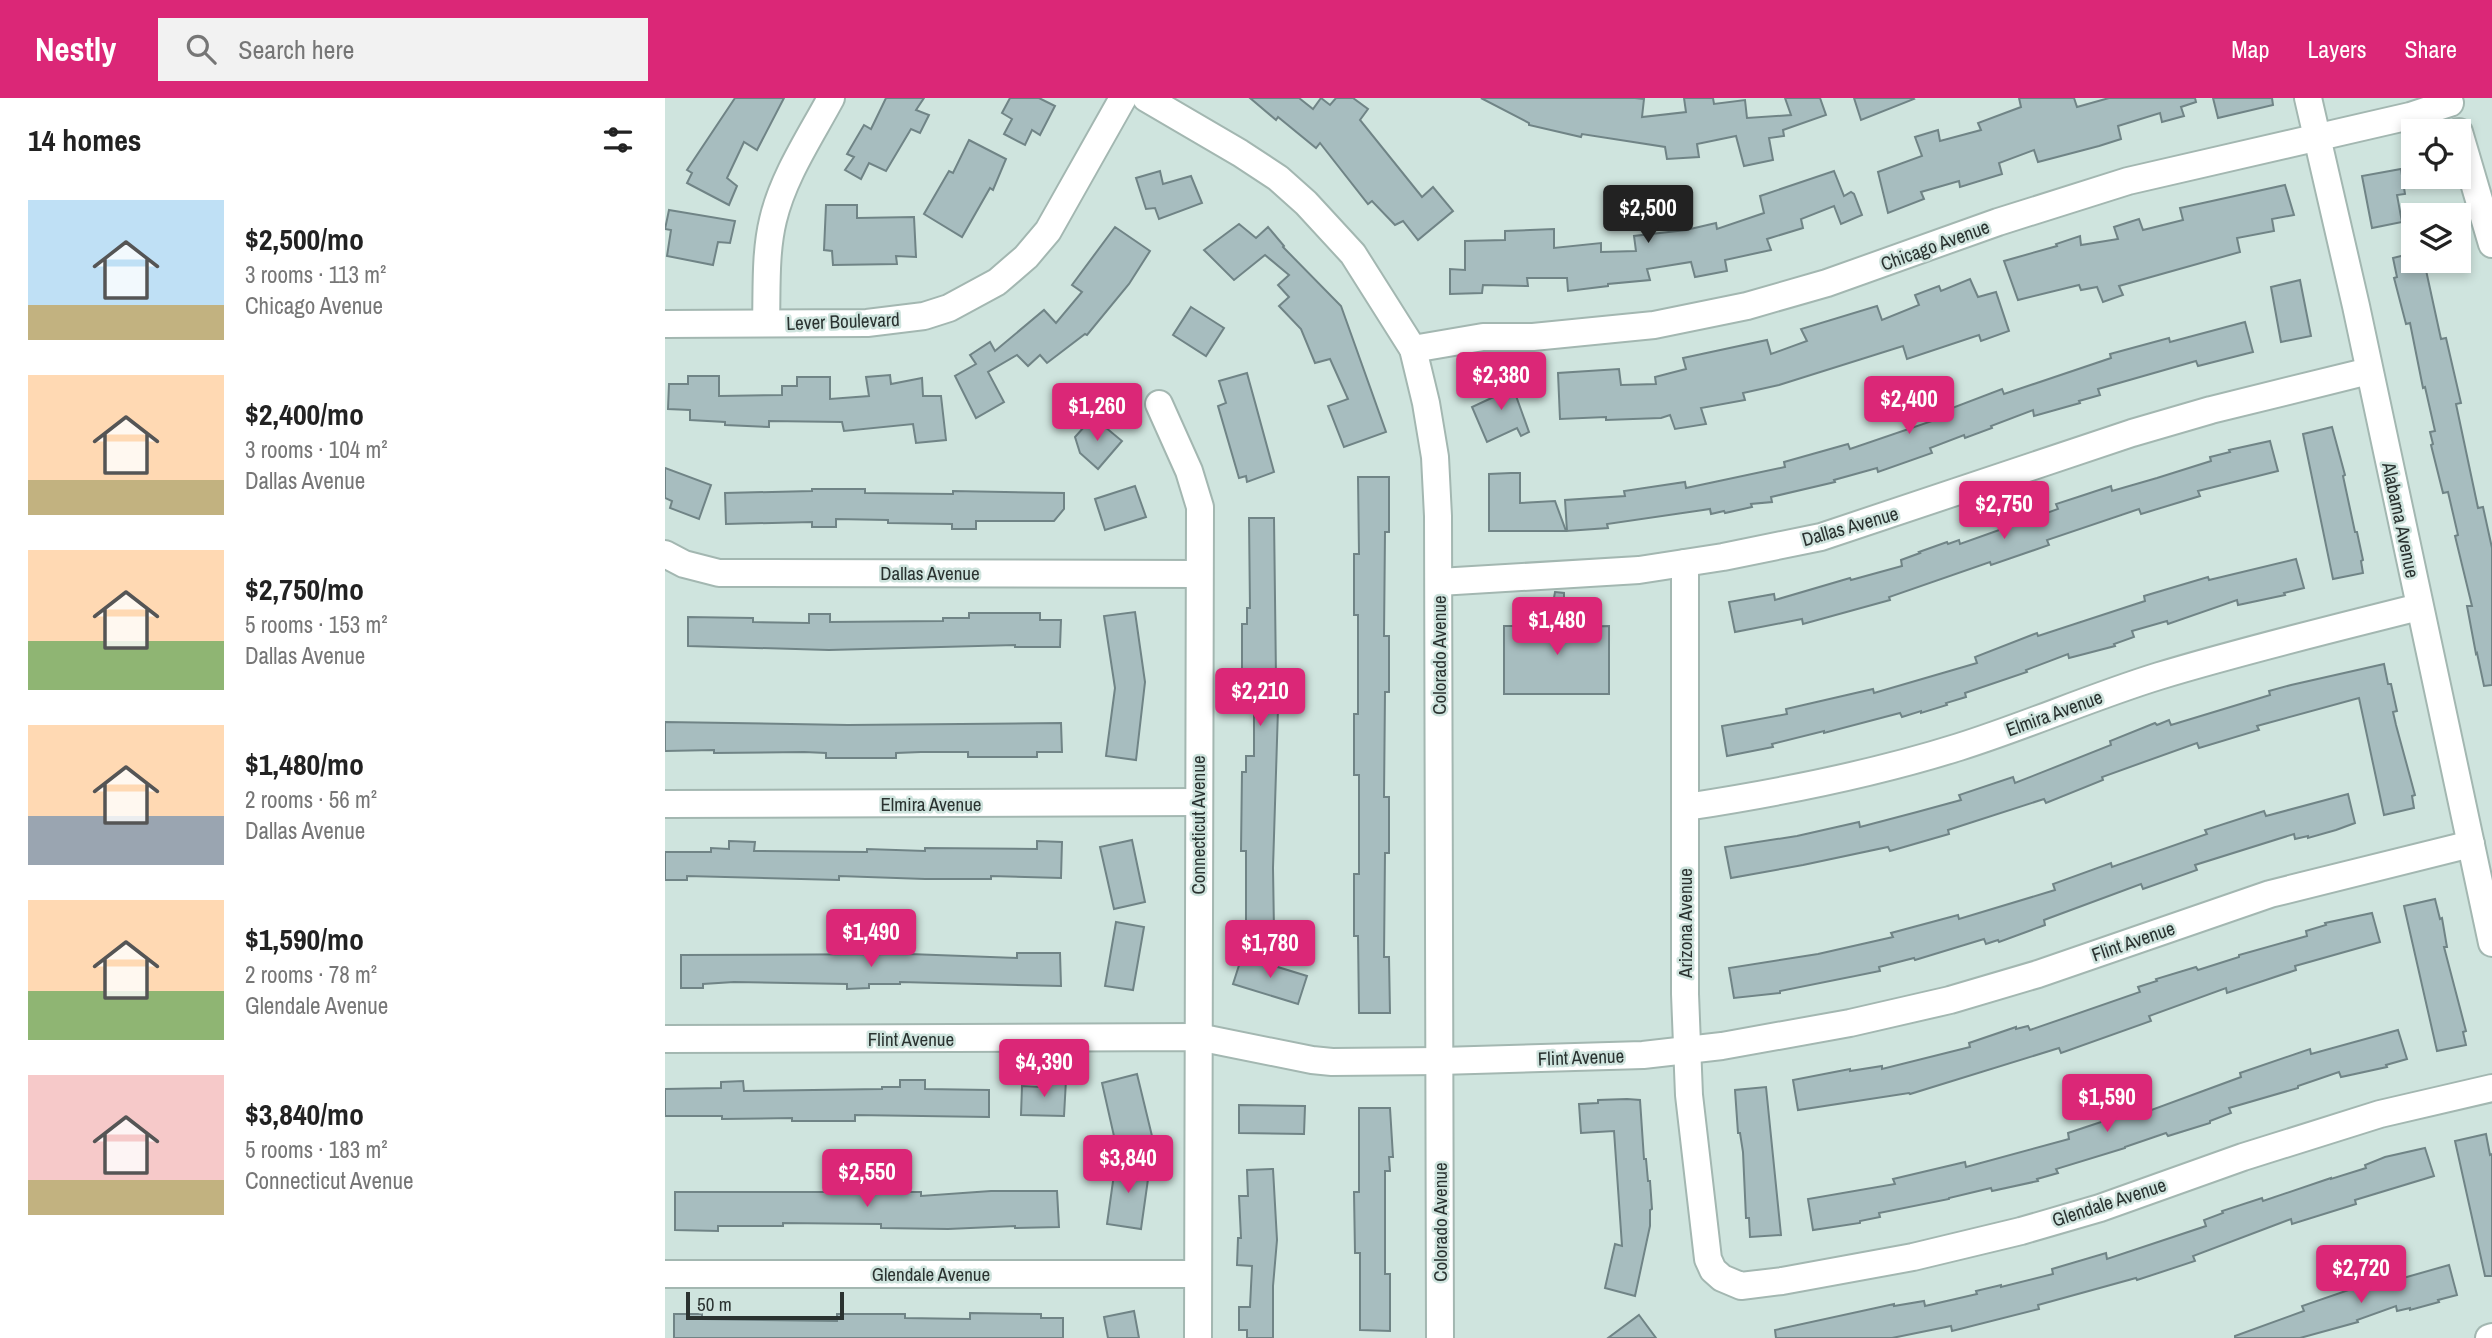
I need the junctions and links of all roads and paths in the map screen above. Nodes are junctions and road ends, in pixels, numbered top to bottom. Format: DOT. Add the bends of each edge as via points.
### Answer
graph roads {
  1 [pos="831,98"];
  2 [pos="1123,98"];
  3 [pos="1146,98"];
  4 [pos="2308,98"];
  5 [pos="2449,101"];
  6 [pos="2455,119"];
  7 [pos="2316,137"];
  8 [pos="2471,173"];
  9 [pos="2492,244"];
  10 [pos="766,323"];
  11 [pos="665,324"];
  12 [pos="1413,349"];
  13 [pos="2369,371"];
  14 [pos="1159,404"];
  15 [pos="665,554"];
  16 [pos="1685,563"];
  17 [pos="1198,574"];
  18 [pos="1439,582"];
  19 [pos="2419,607"];
  20 [pos="1198,802"];
  21 [pos="665,804"];
  22 [pos="1686,807"];
  23 [pos="2470,844"];
  24 [pos="2492,943"];
  25 [pos="1198,1037"];
  26 [pos="665,1039"];
  27 [pos="1687,1050"];
  28 [pos="1440,1061"];
  29 [pos="2492,1088"];
  30 [pos="665,1274"];
  31 [pos="1197,1275"];
  32 [pos="1722,1278"];
  33 [pos="1198,1338"];
  34 [pos="1440,1338"];
  1 -- 10 [label="street" via="794,166 772,222"];
  2 -- 10 [label="street, Lever Boulevard" via="1048,231 987,288 949,308 898,321"];
  3 -- 12 [label="street, Colorado Avenue" via="1240,153 1306,203 1353,254"];
  4 -- 7 [label="street, Alabama Avenue"];
  5 -- 6 [label="street"];
  5 -- 7 [label="street, Chicago Avenue" via="2410,116"];
  7 -- 12 [label="street, Chicago Avenue" via="2128,181 1747,306 1654,325 1483,337"];
  7 -- 13 [label="street, Alabama Avenue"];
  8 -- 9 [label="street"];
  10 -- 11 [label="street, Lever Boulevard"];
  12 -- 18 [label="street, Colorado Avenue" via="1435,457"];
  13 -- 16 [label="street, Dallas Avenue" via="2131,433 1821,537"];
  13 -- 19 [label="street, Alabama Avenue"];
  14 -- 17 [label="street, Connecticut Avenue" via="1198,495"];
  15 -- 17 [label="street, Dallas Avenue" via="719,573"];
  16 -- 18 [label="street, Dallas Avenue"];
  16 -- 22 [label="street, Arizona Avenue"];
  17 -- 20 [label="street, Connecticut Avenue"];
  18 -- 28 [label="street, Colorado Avenue"];
  19 -- 22 [label="street, Elmira Avenue" via="2156,677 1960,747 1884,769"];
  19 -- 23 [label="street, Alabama Avenue"];
  20 -- 21 [label="street, Elmira Avenue"];
  20 -- 25 [label="street, Connecticut Avenue"];
  22 -- 27 [label="street, Arizona Avenue"];
  23 -- 24 [label="street, Alabama Avenue"];
  23 -- 27 [label="street, Flint Avenue" via="2270,894 1950,1000 1850,1023"];
  25 -- 26 [label="street, Flint Avenue"];
  25 -- 28 [label="street, Flint Avenue" via="1312,1060"];
  25 -- 31 [label="street, Connecticut Avenue"];
  27 -- 28 [label="street, Flint Avenue"];
  27 -- 32 [label="street, Arizona Avenue" via="1703,1227 1708,1259"];
  28 -- 34 [label="street, Colorado Avenue"];
  29 -- 32 [label="street, Glendale Avenue" via="2380,1114 2021,1231 1782,1281 1741,1286"];
  30 -- 31 [label="street, Glendale Avenue"];
  31 -- 33 [label="street, Connecticut Avenue"];
}
